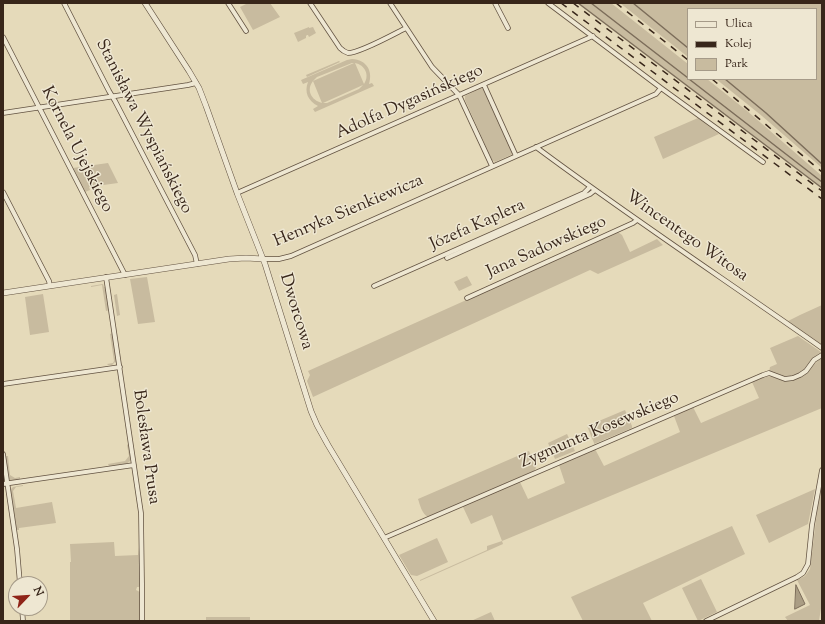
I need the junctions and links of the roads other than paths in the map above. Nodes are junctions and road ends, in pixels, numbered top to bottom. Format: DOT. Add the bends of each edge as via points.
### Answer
graph roads {
  1 [pos="64,3"];
  2 [pos="145,3"];
  3 [pos="228,3"];
  4 [pos="310,3"];
  5 [pos="390,3"];
  6 [pos="495,3"];
  7 [pos="548,3"];
  8 [pos="406,28"];
  9 [pos="508,28"];
  10 [pos="246,31"];
  11 [pos="594,36"];
  12 [pos="3,37"];
  13 [pos="196,83"];
  14 [pos="484,85"];
  15 [pos="661,88"];
  16 [pos="112,96"];
  17 [pos="459,96"];
  18 [pos="39,107"];
  19 [pos="3,113"];
  20 [pos="536,147"];
  21 [pos="516,156"];
  22 [pos="763,162"];
  23 [pos="492,166"];
  24 [pos="590,187"];
  25 [pos="595,190"];
  26 [pos="3,192"];
  27 [pos="237,193"];
  28 [pos="637,220"];
  29 [pos="447,258"];
  30 [pos="263,259"];
  31 [pos="197,264"];
  32 [pos="125,275"];
  33 [pos="106,278"];
  34 [pos="50,286"];
  35 [pos="374,286"];
  36 [pos="3,293"];
  37 [pos="467,298"];
  38 [pos="822,348"];
  39 [pos="822,355"];
  40 [pos="120,367"];
  41 [pos="3,384"];
  42 [pos="3,454"];
  43 [pos="134,465"];
  44 [pos="822,470"];
  45 [pos="5,484"];
  46 [pos="384,538"];
  47 [pos="19,576"];
  48 [pos="142,621"];
  49 [pos="434,621"];
  50 [pos="706,621"];
  1 -- 16 [label="street, Stanisława Wyspiańskiego"];
  2 -- 13 [label="street, Dworcowa"];
  3 -- 10 [label="street"];
  4 -- 8 [label="street" via="343,52 355,52"];
  5 -- 8 [label="street"];
  6 -- 9 [label="street"];
  7 -- 11 [label="street"];
  8 -- 17 [label="street" via="432,66"];
  11 -- 14 [label="street, Adolfa Dygasińskiego"];
  11 -- 15 [label="street"];
  12 -- 18 [label="street, Kornela Ujejskiego"];
  13 -- 16 [label="street"];
  13 -- 27 [label="street, Dworcowa" via="208,109"];
  14 -- 17 [label="street, Adolfa Dygasińskiego"];
  14 -- 21 [label="street"];
  15 -- 20 [label="street, Henryka Sienkiewicza" via="656,94"];
  15 -- 22 [label="street"];
  16 -- 18 [label="street"];
  16 -- 31 [label="street, Stanisława Wyspiańskiego" via="195,255"];
  17 -- 23 [label="street"];
  17 -- 27 [label="street, Adolfa Dygasińskiego"];
  18 -- 19 [label="street"];
  18 -- 32 [label="street, Kornela Ujejskiego"];
  20 -- 21 [label="street, Henryka Sienkiewicza"];
  20 -- 24 [label="street, Wincentego Witosa"];
  21 -- 23 [label="street, Henryka Sienkiewicza"];
  23 -- 30 [label="street, Henryka Sienkiewicza" via="291,256"];
  24 -- 25 [label="street, Wincentego Witosa"];
  24 -- 35 [label="street, Józefa Kaplera" via="584,193"];
  25 -- 28 [label="street, Wincentego Witosa"];
  25 -- 29 [label="street, Józefa Kaplera"];
  26 -- 34 [label="street"];
  27 -- 30 [label="street, Dworcowa"];
  28 -- 37 [label="street, Jana Sadowskiego"];
  28 -- 38 [label="street, Wincentego Witosa"];
  30 -- 31 [label="street, Henryka Sienkiewicza" via="240,258"];
  30 -- 46 [label="street, Dworcowa" via="314,419"];
  31 -- 32 [label="street, Henryka Sienkiewicza"];
  32 -- 33 [label="street, Henryka Sienkiewicza"];
  33 -- 34 [label="street, Henryka Sienkiewicza"];
  33 -- 40 [label="street, Bolesława Prusa"];
  34 -- 36 [label="street, Henryka Sienkiewicza"];
  39 -- 46 [label="street, Zygmunta Kosewskiego" via="814,360 806,371 793,378 785,379 769,373 763,375"];
  40 -- 41 [label="street"];
  40 -- 43 [label="street, Bolesława Prusa"];
  42 -- 45 [label="street"];
  43 -- 45 [label="street"];
  43 -- 48 [label="street, Bolesława Prusa" via="142,518"];
  44 -- 50 [label="street" via="808,564 803,573"];
  45 -- 47 [label="street"];
  46 -- 49 [label="street, Dworcowa"];
}
